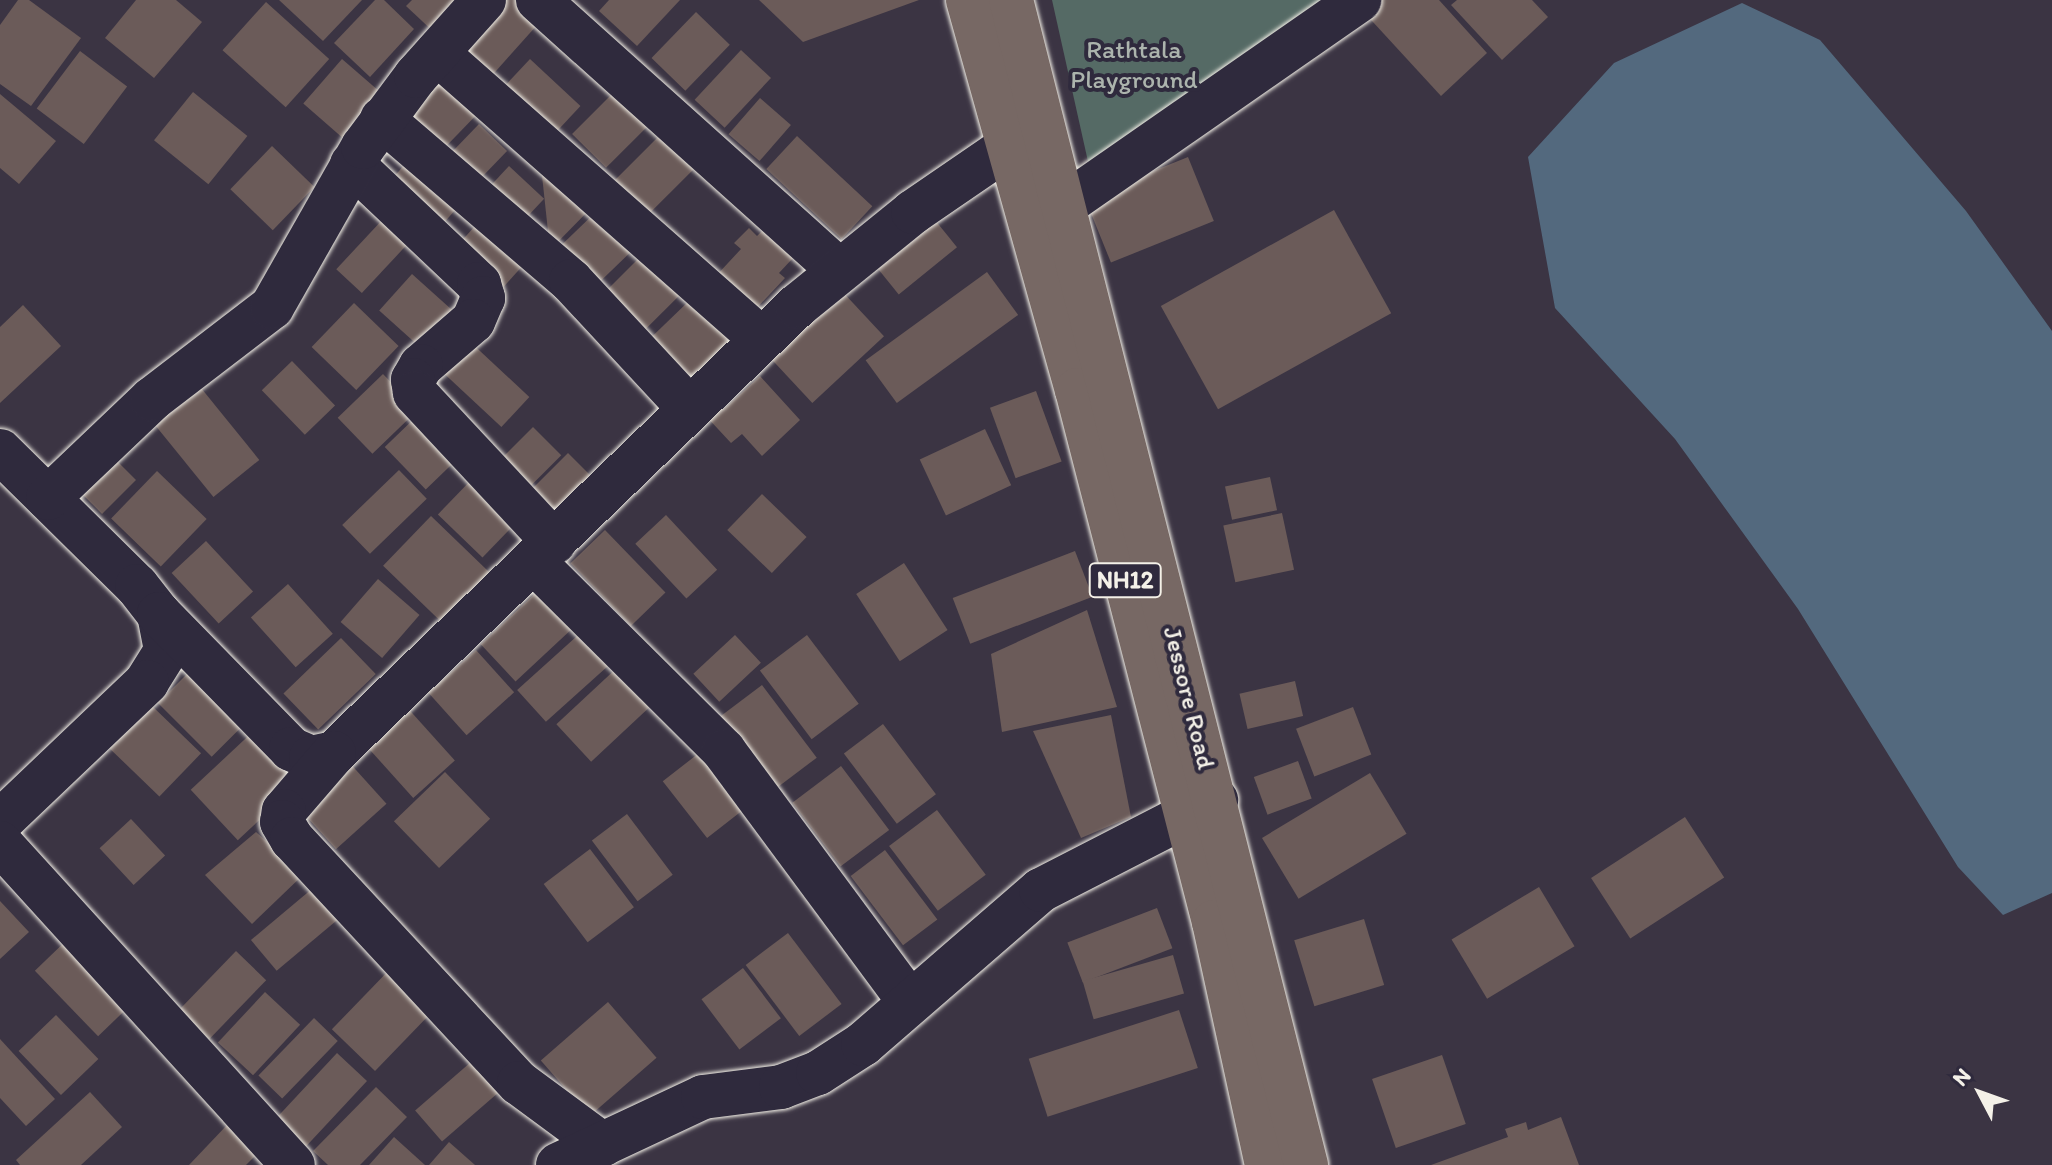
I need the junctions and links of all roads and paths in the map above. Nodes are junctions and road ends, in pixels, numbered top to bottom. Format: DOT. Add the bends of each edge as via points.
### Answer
graph roads {
  1 [pos="484,0"];
  2 [pos="538,0"];
  3 [pos="968,0"];
  4 [pos="1011,0"];
  5 [pos="1359,0"];
  6 [pos="437,53"];
  7 [pos="382,119"];
  8 [pos="1011,145"];
  9 [pos="352,164"];
  10 [pos="1063,206"];
  11 [pos="839,270"];
  12 [pos="761,339"];
  13 [pos="689,408"];
  14 [pos="3,459"];
  15 [pos="48,498"];
  16 [pos="543,552"];
  17 [pos="159,614"];
  18 [pos="334,753"];
  19 [pos="1200,809"];
  20 [pos="0,822"];
  21 [pos="0,843"];
  22 [pos="910,1002"];
  23 [pos="603,1145"];
  24 [pos="293,1165"];
  25 [pos="558,1165"];
  26 [pos="1267,1165"];
  27 [pos="1306,1165"];
  1 -- 6 [label="street"];
  2 -- 11 [label="street"];
  3 -- 8 [label="highway, NH12"];
  4 -- 10 [label="highway, Jessore Road / NH12"];
  5 -- 10 [label="street"];
  6 -- 7 [label="street"];
  6 -- 12 [label="street"];
  7 -- 9 [label="street"];
  7 -- 13 [label="street" via="571,281"];
  8 -- 11 [label="street"];
  8 -- 19 [label="highway, NH12"];
  9 -- 15 [label="street" via="272,307 152,399"];
  9 -- 16 [label="street" via="479,284 483,298 473,321 421,366 413,380 415,393"];
  10 -- 19 [label="highway, Jessore Road / NH12"];
  11 -- 12 [label="street"];
  12 -- 13 [label="street"];
  13 -- 16 [label="street"];
  14 -- 15 [label="street"];
  15 -- 17 [label="street"];
  16 -- 18 [label="street"];
  16 -- 22 [label="street" via="724,751"];
  17 -- 18 [label="street" via="291,749 311,758"];
  17 -- 20 [label="street" via="166,651 147,682"];
  18 -- 23 [label="street" via="284,811 282,822 292,839 519,1083"];
  19 -- 22 [label="street" via="1041,890"];
  19 -- 26 [label="highway, NH12"];
  19 -- 27 [label="highway, Jessore Road / NH12"];
  21 -- 24 [label="street"];
  22 -- 23 [label="street" via="863,1044 818,1073 781,1087 703,1097"];
  23 -- 25 [label="street"];
}
